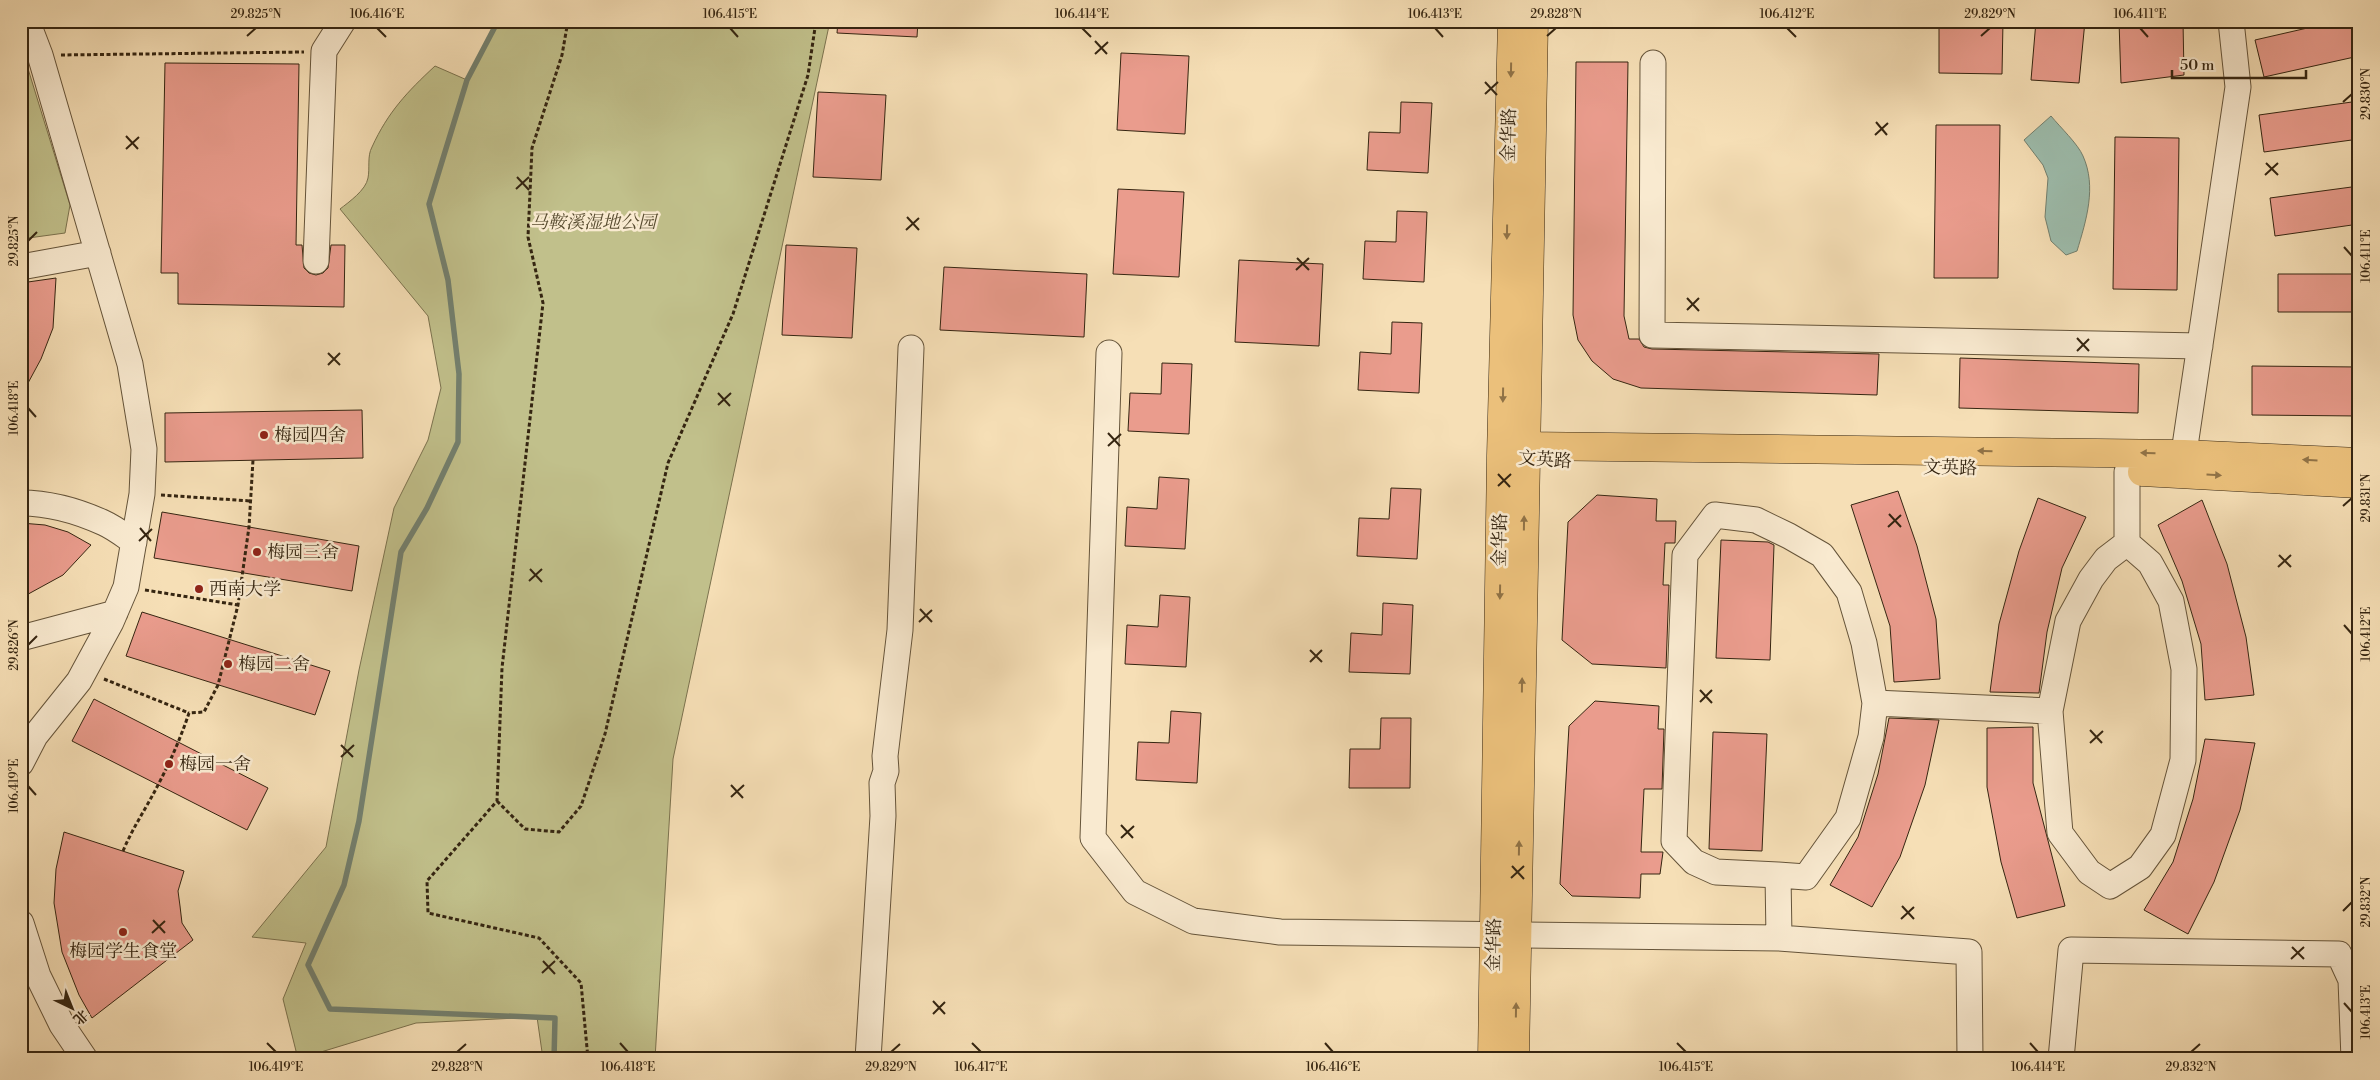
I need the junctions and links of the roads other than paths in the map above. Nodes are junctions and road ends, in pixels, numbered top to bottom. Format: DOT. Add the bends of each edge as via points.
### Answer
graph roads {
  1 [pos="27,21"];
  2 [pos="344,21"];
  3 [pos="1512,21"];
  4 [pos="1534,21"];
  5 [pos="2230,21"];
  6 [pos="1653,63"];
  7 [pos="98,253"];
  8 [pos="316,261"];
  9 [pos="21,267"];
  10 [pos="2200,346"];
  11 [pos="911,348"];
  12 [pos="1110,353"];
  13 [pos="1517,454"];
  14 [pos="2359,462"];
  15 [pos="2183,464"];
  16 [pos="2127,472"];
  17 [pos="2359,484"];
  18 [pos="21,503"];
  19 [pos="134,542"];
  20 [pos="2127,543"];
  21 [pos="114,613"];
  22 [pos="21,638"];
  23 [pos="1875,703"];
  24 [pos="2050,711"];
  25 [pos="21,763"];
  26 [pos="1778,875"];
  27 [pos="21,923"];
  28 [pos="1506,934"];
  29 [pos="1780,938"];
  30 [pos="85,1059"];
  31 [pos="868,1059"];
  32 [pos="1492,1059"];
  33 [pos="1515,1059"];
  34 [pos="1970,1059"];
  35 [pos="2061,1059"];
  36 [pos="2354,1059"];
  1 -- 7 [label="street"];
  2 -- 8 [label="street" via="324,51"];
  3 -- 13 [label="main road, 金华路, one-way"];
  4 -- 13 [label="main road, 金华路"];
  5 -- 10 [label="street" via="2238,87"];
  6 -- 10 [label="street" via="1652,335"];
  7 -- 9 [label="street"];
  7 -- 19 [label="street" via="130,364 144,450 142,494"];
  10 -- 15 [label="street"];
  11 -- 31 [label="street" via="900,630 886,771 882,783"];
  12 -- 28 [label="street" via="1093,838 1135,892 1193,921 1280,932"];
  15 -- 13 [label="main road, 文英路, one-way"];
  13 -- 16 [label="main road, 文英路"];
  13 -- 28 [label="main road, 金华路"];
  14 -- 15 [label="main road, 文英路, one-way"];
  15 -- 16 [label="main road, 文英路"];
  15 -- 17 [label="main road, 文英路, one-way"];
  16 -- 20 [label="street"];
  18 -- 19 [label="street" via="68,511 105,524"];
  19 -- 21 [label="street" via="126,587"];
  20 -- 24 [label="street" via="2106,559 2068,621"];
  20 -- 24 [label="street" via="2150,563 2171,601 2184,669 2183,760 2163,834 2140,867 2110,886 2089,872 2060,833"];
  21 -- 22 [label="street"];
  21 -- 25 [label="street" via="84,671 35,736"];
  23 -- 24 [label="street"];
  23 -- 26 [label="street" via="1871,737 1848,818 1806,876"];
  23 -- 26 [label="street" via="1864,643 1849,592 1822,555 1756,520 1715,515 1685,555 1674,841 1694,862 1716,872"];
  26 -- 29 [label="street"];
  27 -- 30 [label="street" via="38,976 62,1025"];
  28 -- 29 [label="street"];
  28 -- 32 [label="main road, 金华路"];
  33 -- 28 [label="main road, 金华路, one-way"];
  29 -- 34 [label="street" via="1969,952"];
  35 -- 36 [label="street" via="2071,950 2339,954 2351,980"];
}
